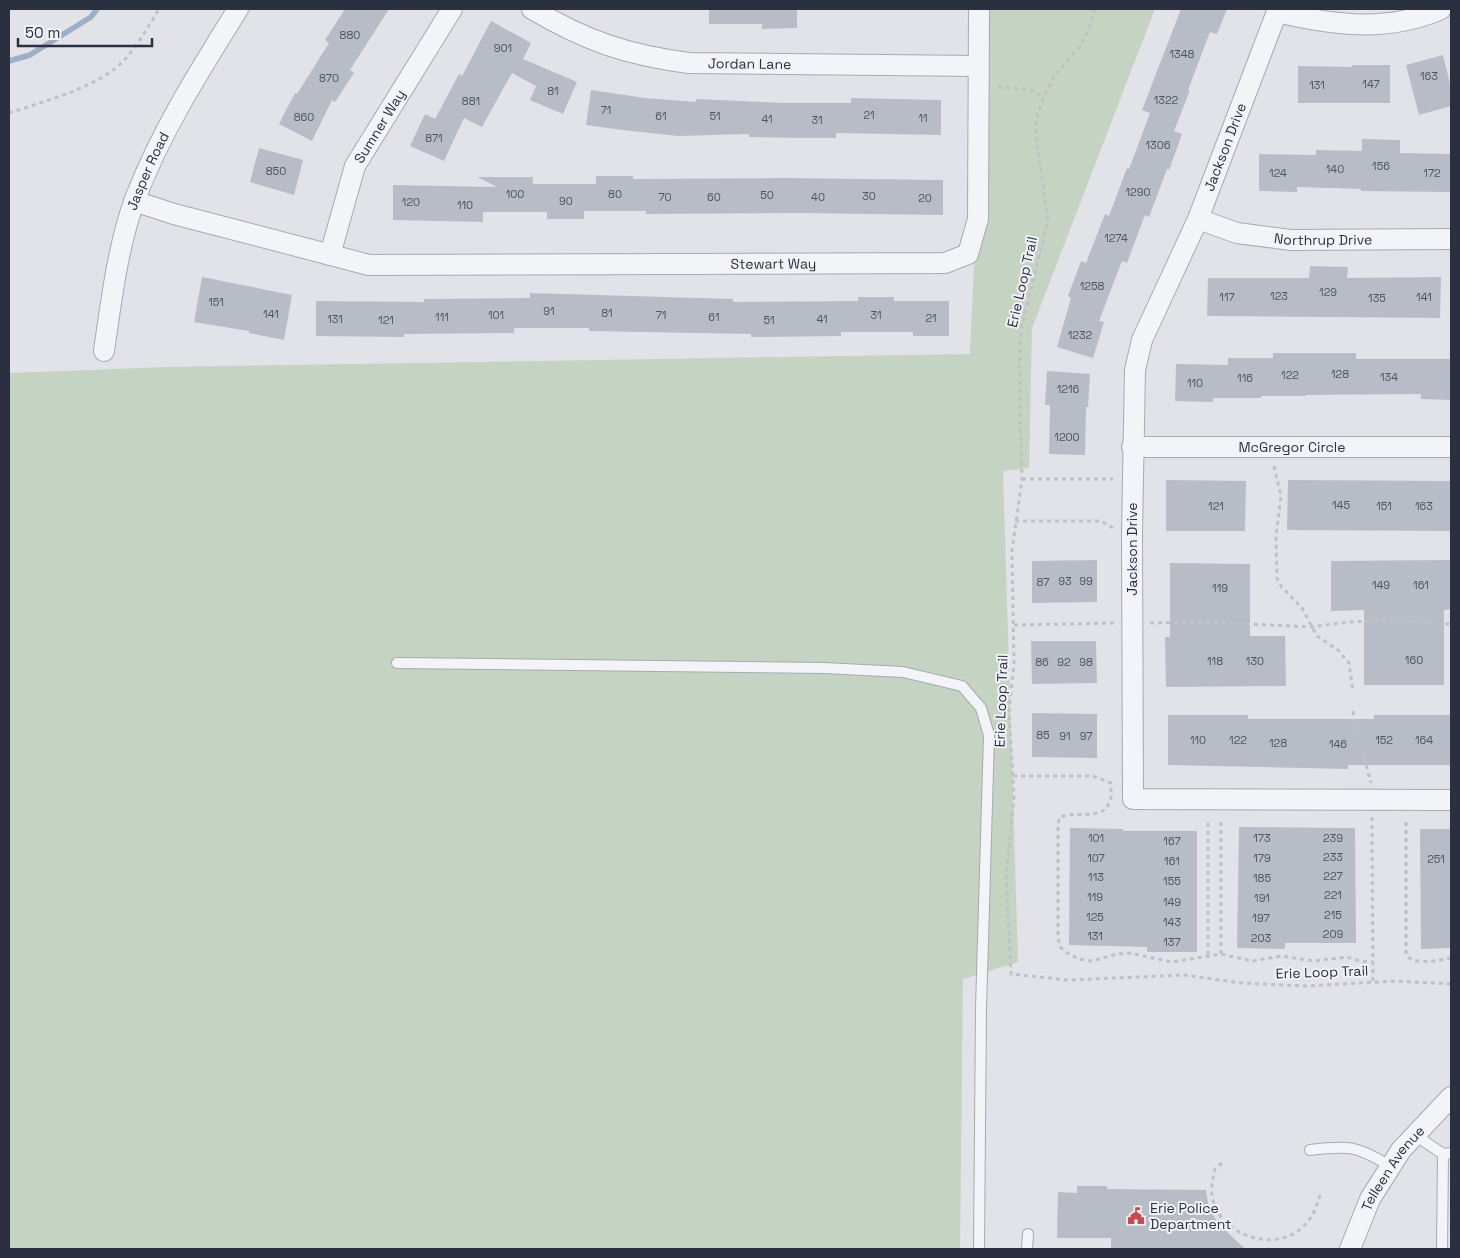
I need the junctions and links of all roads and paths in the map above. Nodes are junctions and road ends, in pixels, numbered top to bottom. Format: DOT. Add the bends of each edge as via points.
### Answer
graph roads {
  1 [pos="160,9"];
  2 [pos="238,9"];
  3 [pos="452,9"];
  4 [pos="532,9"];
  5 [pos="979,9"];
  6 [pos="1094,9"];
  7 [pos="1441,9"];
  8 [pos="1278,10"];
  9 [pos="978,66"];
  10 [pos="998,87"];
  11 [pos="1044,96"];
  12 [pos="9,113"];
  13 [pos="134,201"];
  14 [pos="1198,219"];
  15 [pos="1451,239"];
  16 [pos="330,255"];
  17 [pos="104,351"];
  18 [pos="1132,447"];
  19 [pos="1451,447"];
  20 [pos="1274,466"];
  21 [pos="1022,479"];
  22 [pos="1113,479"];
  23 [pos="1014,521"];
  24 [pos="1113,528"];
  25 [pos="1118,623"];
  26 [pos="1147,623"];
  27 [pos="1451,624"];
  28 [pos="1014,625"];
  29 [pos="1310,627"];
  30 [pos="396,663"];
  31 [pos="1353,691"];
  32 [pos="1354,711"];
  33 [pos="1013,776"];
  34 [pos="1371,786"];
  35 [pos="1451,800"];
  36 [pos="1372,814"];
  37 [pos="1208,822"];
  38 [pos="1221,822"];
  39 [pos="1406,822"];
  40 [pos="1221,954"];
  41 [pos="1208,955"];
  42 [pos="1451,958"];
  43 [pos="1372,962"];
  44 [pos="1372,981"];
  45 [pos="1451,984"];
  46 [pos="1451,1097"];
  47 [pos="1415,1135"];
  48 [pos="1310,1150"];
  49 [pos="1447,1153"];
  50 [pos="1222,1163"];
  51 [pos="1390,1166"];
  52 [pos="1321,1191"];
  53 [pos="1028,1234"];
  54 [pos="979,1249"];
  55 [pos="1027,1249"];
  56 [pos="1352,1249"];
  57 [pos="1442,1249"];
  1 -- 12 [label="path" via="110,72 82,87"];
  2 -- 13 [label="street, Jasper Road" via="160,139"];
  3 -- 16 [label="street, Sumner Way" via="355,166"];
  4 -- 9 [label="street, Jordan Lane" via="597,43 645,57 689,63"];
  5 -- 9 [label="street, Stewart Way"];
  6 -- 11 [label="path, Erie Loop Trail" via="1080,46 1054,77"];
  7 -- 8 [label="street" via="1394,23 1353,25 1315,21"];
  8 -- 14 [label="street, Jackson Drive"];
  9 -- 16 [label="street, Stewart Way" via="978,219 968,254 945,263 369,264"];
  10 -- 11 [label="path" via="1026,89"];
  11 -- 21 [label="path, Erie Loop Trail" via="1036,119 1036,144 1048,220 1022,326 1019,364"];
  13 -- 16 [label="street"];
  13 -- 17 [label="street, Jasper Road" via="115,278"];
  14 -- 15 [label="street, Northrup Drive" via="1237,233 1291,240"];
  14 -- 18 [label="street, Jackson Drive" via="1142,340 1135,370"];
  18 -- 19 [label="street, McGregor Circle"];
  18 -- 35 [label="street, Jackson Drive" via="1133,800"];
  20 -- 29 [label="path" via="1281,496 1276,536 1277,578 1302,608"];
  21 -- 22 [label="path"];
  21 -- 23 [label="path, Erie Loop Trail"];
  23 -- 24 [label="path" via="1101,521"];
  23 -- 28 [label="path, Erie Loop Trail"];
  25 -- 28 [label="path"];
  26 -- 29 [label="path" via="1210,622"];
  27 -- 29 [label="path" via="1389,620"];
  28 -- 33 [label="path, Erie Loop Trail" via="1010,711"];
  29 -- 31 [label="path" via="1349,663"];
  30 -- 54 [label="lane" via="824,668 903,672 962,686 981,708 989,735 981,1008"];
  32 -- 34 [label="path"];
  33 -- 41 [label="path" via="1093,776 1111,783 1107,808 1094,814 1066,815 1060,817 1058,824 1058,938 1067,953 1092,961 1130,953 1172,962"];
  33 -- 44 [label="path, Erie Loop Trail" via="1006,874 1011,974 1068,980 1184,975 1241,983 1306,986"];
  36 -- 43 [label="path"];
  37 -- 41 [label="path"];
  38 -- 40 [label="path"];
  39 -- 42 [label="path" via="1406,955 1422,960"];
  40 -- 41 [label="path"];
  40 -- 43 [label="path" via="1252,961 1282,956 1314,961 1347,957"];
  43 -- 44 [label="path"];
  44 -- 45 [label="path, Erie Loop Trail"];
  46 -- 47 [label="street, Telleen Avenue"];
  47 -- 49 [label="lane"];
  47 -- 51 [label="street, Telleen Avenue"];
  48 -- 51 [label="lane" via="1340,1146 1362,1149"];
  49 -- 57 [label="lane"];
  50 -- 52 [label="path" via="1215,1169 1213,1200 1222,1218 1250,1237 1266,1240 1296,1232 1316,1211"];
  51 -- 56 [label="street, Telleen Avenue" via="1370,1199"];
  53 -- 55 [label="lane"];
}
